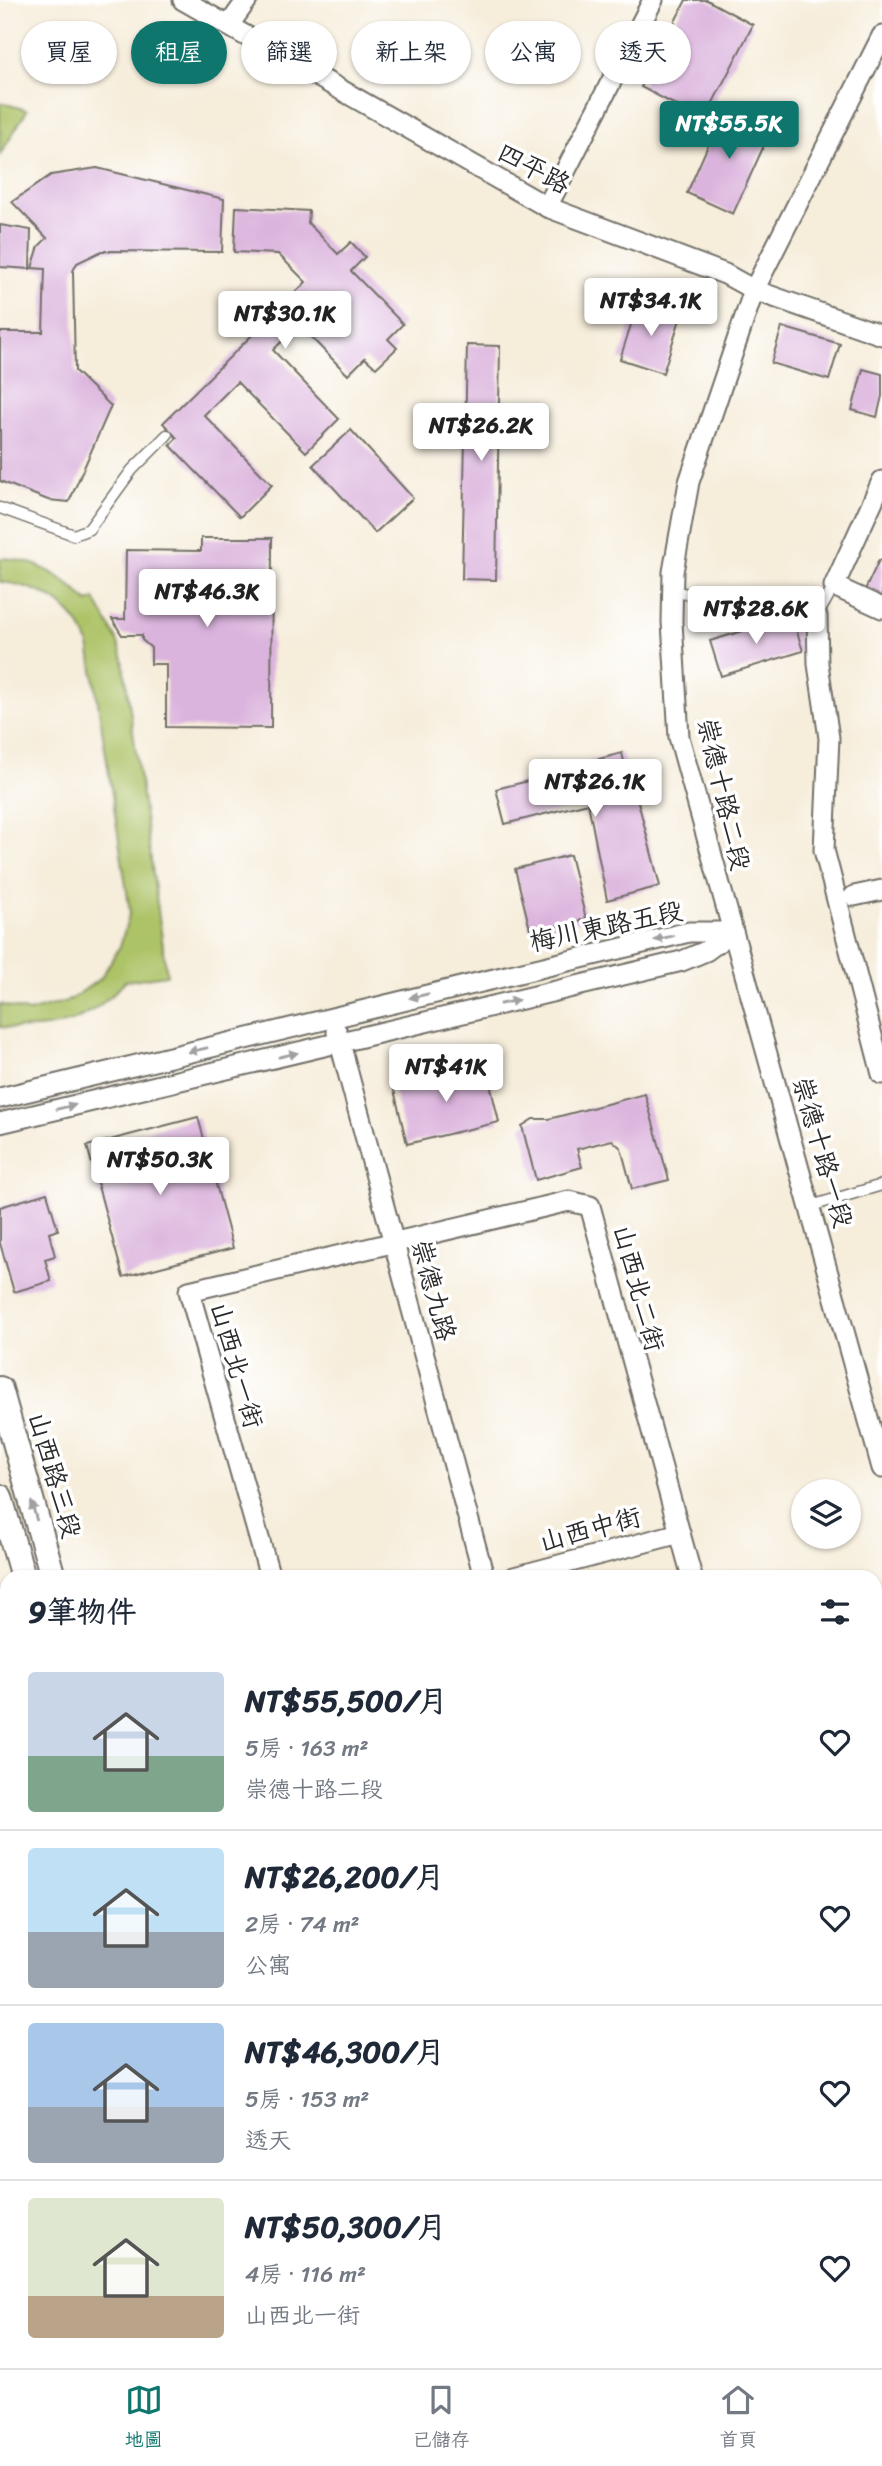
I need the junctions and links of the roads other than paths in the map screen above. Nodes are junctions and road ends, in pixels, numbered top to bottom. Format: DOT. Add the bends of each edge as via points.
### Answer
graph roads {
  1 [pos="183,0"];
  2 [pos="247,0"];
  3 [pos="653,0"];
  4 [pos="229,25"];
  5 [pos="882,36"];
  6 [pos="547,207"];
  7 [pos="754,290"];
  8 [pos="882,335"];
  9 [pos="167,435"];
  10 [pos="882,481"];
  11 [pos="0,508"];
  12 [pos="834,586"];
  13 [pos="674,592"];
  14 [pos="882,607"];
  15 [pos="817,617"];
  16 [pos="882,890"];
  17 [pos="854,896"];
  18 [pos="732,932"];
  19 [pos="333,1017"];
  20 [pos="340,1042"];
  21 [pos="882,1074"];
  22 [pos="0,1098"];
  23 [pos="0,1123"];
  24 [pos="882,1185"];
  25 [pos="811,1206"];
  26 [pos="394,1242"];
  27 [pos="0,1389"];
  28 [pos="882,1468"];
  29 [pos="0,1497"];
  30 [pos="680,1533"];
  31 [pos="21,1570"];
  32 [pos="51,1570"];
  33 [pos="268,1570"];
  34 [pos="482,1570"];
  35 [pos="540,1570"];
  36 [pos="690,1570"];
  1 -- 4 [label="street, 四平路"];
  2 -- 4 [label="street"];
  3 -- 6 [label="street"];
  4 -- 6 [label="street, 四平路"];
  5 -- 7 [label="street, 崇德十路二段"];
  6 -- 7 [label="street, 四平路" via="725,274"];
  7 -- 8 [label="street, 四平路"];
  7 -- 13 [label="street, 崇德十路二段" via="689,482"];
  9 -- 11 [label="lane" via="132,470 89,529 74,535"];
  10 -- 12 [label="street"];
  12 -- 14 [label="street"];
  12 -- 15 [label="lane"];
  13 -- 15 [label="lane"];
  13 -- 18 [label="street, 崇德十路二段" via="679,737"];
  15 -- 21 [label="street" via="818,664 829,738 824,850"];
  16 -- 17 [label="street"];
  18 -- 19 [label="street, 梅川東路五段, one-way" via="689,932"];
  20 -- 18 [label="street, 梅川東路五段, one-way" via="695,957"];
  18 -- 25 [label="street, 崇德十路一段"];
  19 -- 20 [label="street, 崇德九路"];
  19 -- 22 [label="street, 梅川東路五段, one-way"];
  23 -- 20 [label="street, 梅川東路五段, one-way"];
  20 -- 26 [label="street, 崇德九路"];
  24 -- 25 [label="lane"];
  25 -- 28 [label="street, 崇德十路一段"];
  26 -- 30 [label="street, 山西北二街" via="569,1201 590,1206"];
  26 -- 33 [label="street, 山西北一街" via="189,1290"];
  26 -- 34 [label="street, 崇德九路"];
  32 -- 27 [label="street, 山西路三段, one-way"];
  29 -- 31 [label="street"];
  30 -- 35 [label="street, 山西中街"];
  30 -- 36 [label="street, 山西北二街"];
}
